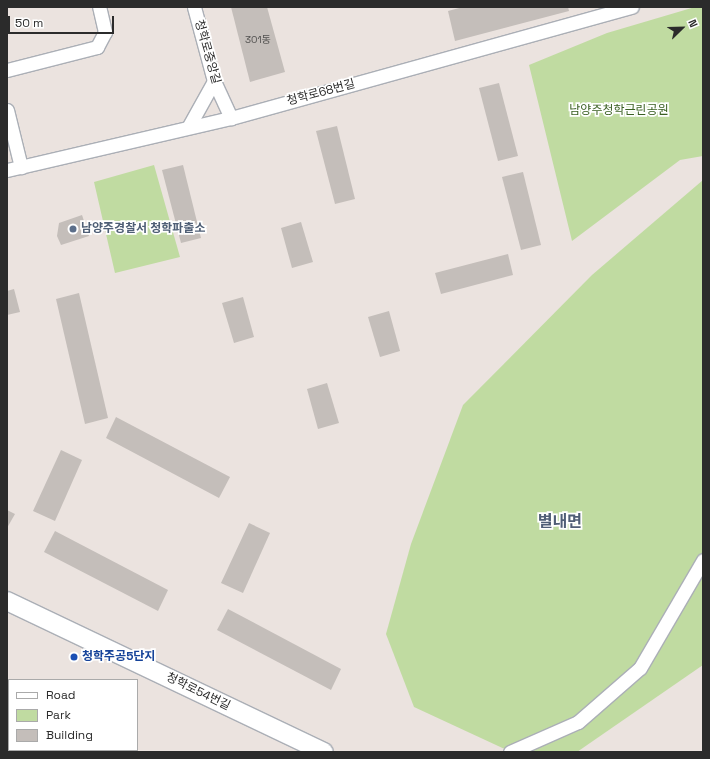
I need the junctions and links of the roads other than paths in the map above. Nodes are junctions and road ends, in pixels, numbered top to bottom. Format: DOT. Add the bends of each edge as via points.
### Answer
graph roads {
  1 [pos="99,7"];
  2 [pos="194,7"];
  3 [pos="632,7"];
  4 [pos="7,70"];
  5 [pos="214,81"];
  6 [pos="7,110"];
  7 [pos="231,118"];
  8 [pos="189,126"];
  9 [pos="21,167"];
  10 [pos="7,170"];
  11 [pos="703,560"];
  12 [pos="7,601"];
  13 [pos="324,752"];
  14 [pos="510,752"];
  1 -- 4 [label="street" via="105,32 97,47"];
  2 -- 5 [label="street, 청학로중앙길"];
  3 -- 7 [label="street, 청학로68번길"];
  5 -- 7 [label="street, 청학로중앙길"];
  5 -- 8 [label="street"];
  6 -- 9 [label="street"];
  7 -- 8 [label="street, 청학로68번길"];
  8 -- 9 [label="street, 청학로68번길"];
  9 -- 10 [label="street, 청학로68번길"];
  11 -- 14 [label="street" via="640,668 578,722"];
  12 -- 13 [label="street, 청학로54번길"];
}
